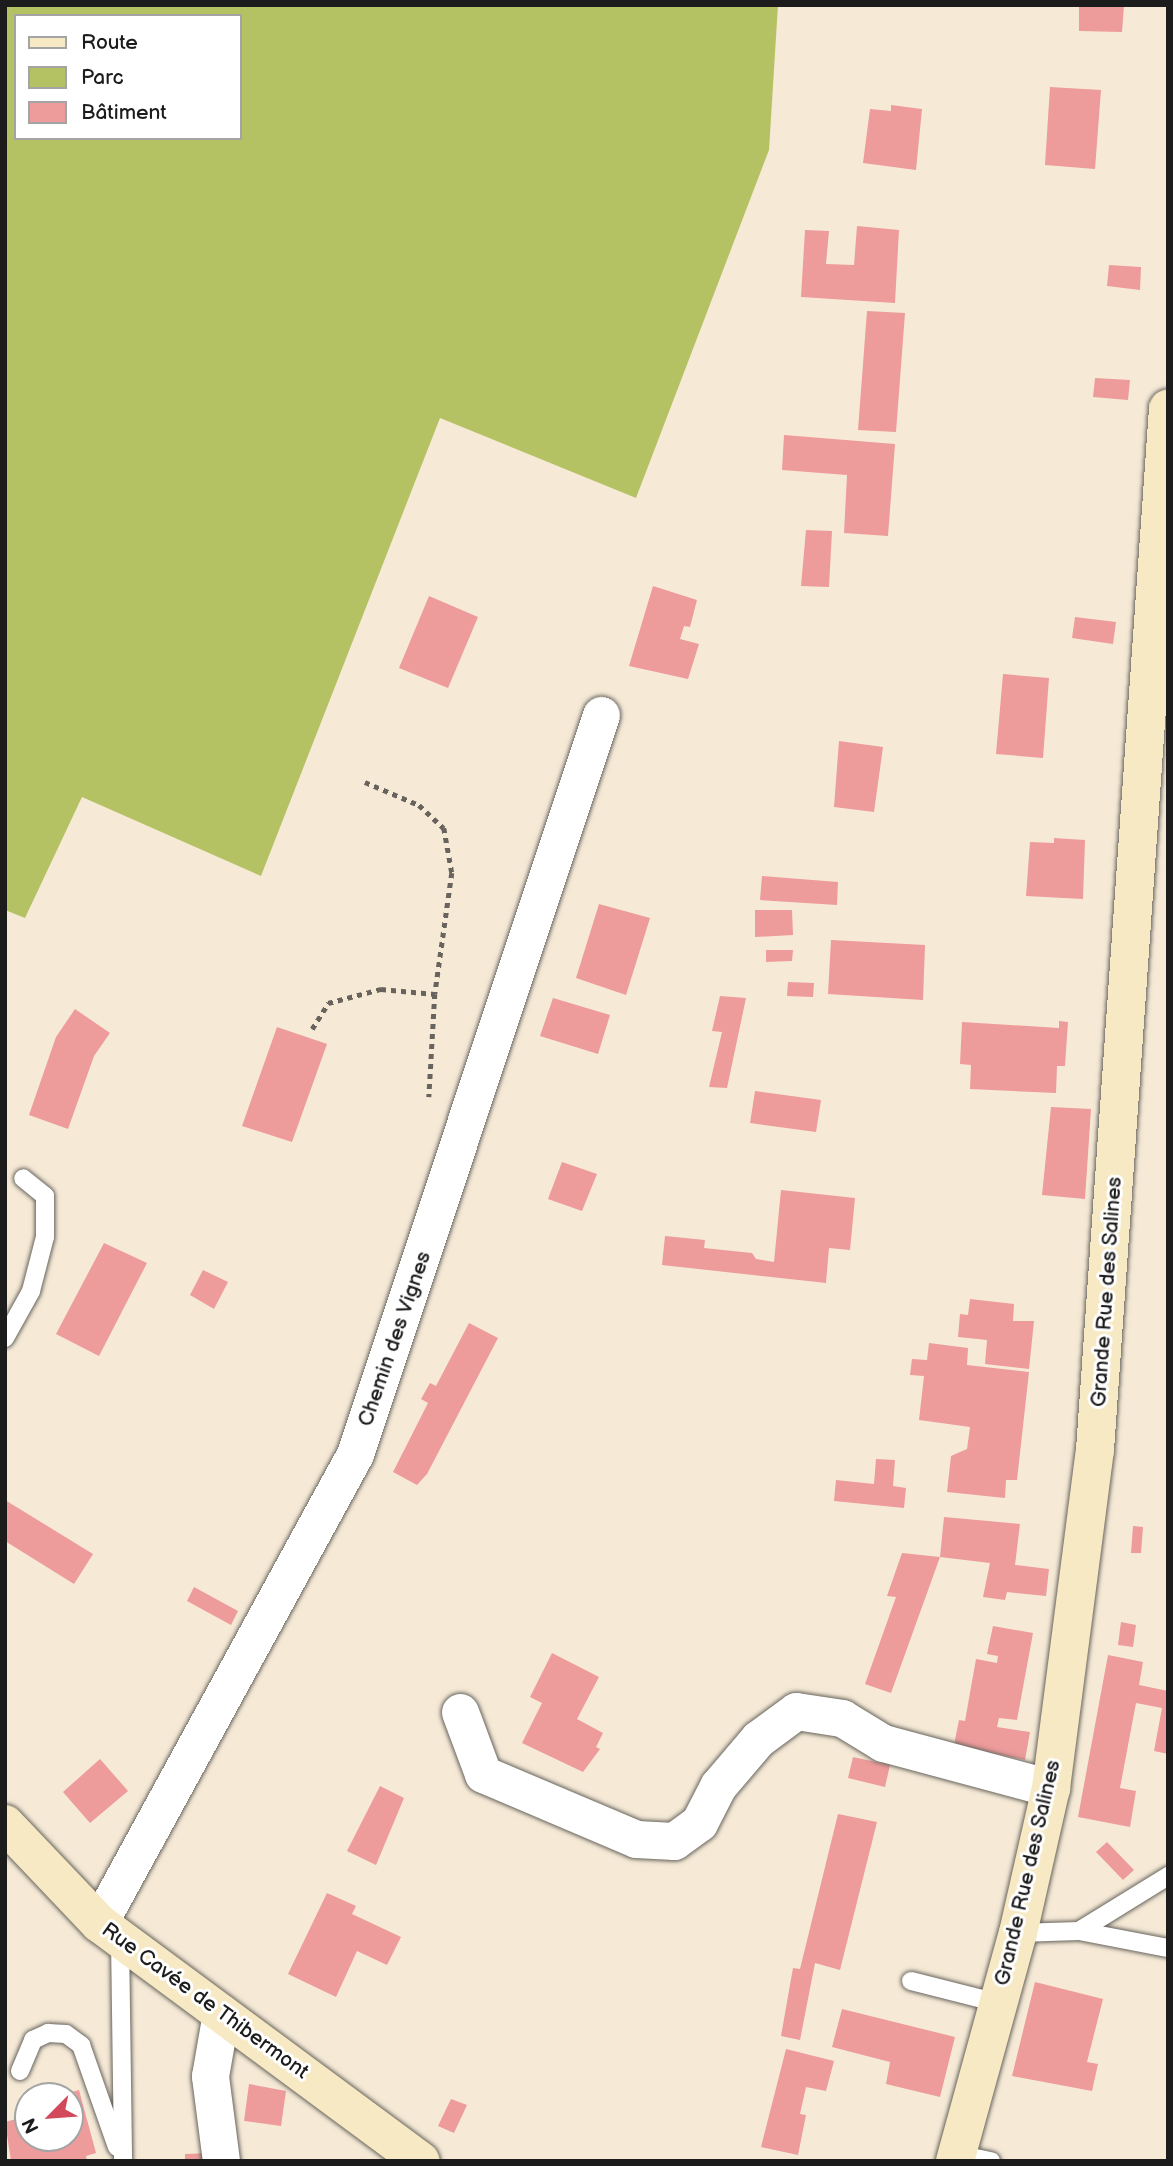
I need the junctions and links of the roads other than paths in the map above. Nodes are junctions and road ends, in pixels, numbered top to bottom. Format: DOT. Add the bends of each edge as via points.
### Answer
graph roads {
  1 [pos="1168,409"];
  2 [pos="601,715"];
  3 [pos="23,1178"];
  4 [pos="5,1338"];
  5 [pos="460,1712"];
  6 [pos="1051,1787"];
  7 [pos="5,1824"];
  8 [pos="1168,1876"];
  9 [pos="109,1931"];
  10 [pos="1079,1931"];
  11 [pos="1017,1933"];
  12 [pos="1168,1948"];
  13 [pos="911,1980"];
  14 [pos="998,2003"];
  15 [pos="222,2013"];
  16 [pos="20,2071"];
  17 [pos="968,2159"];
  18 [pos="122,2161"];
  19 [pos="221,2161"];
  20 [pos="421,2161"];
  1 -- 6 [label="main road, Grande Rue des Salines" via="1095,1450"];
  2 -- 9 [label="street, Chemin des Vignes" via="355,1454"];
  3 -- 4 [label="lane" via="45,1196 45,1237 31,1291"];
  5 -- 6 [label="street" via="483,1774 636,1839 674,1842 699,1823 718,1786 758,1739 796,1711 842,1718 883,1742"];
  6 -- 11 [label="main road, Grande Rue des Salines"];
  7 -- 9 [label="main road, Rue Cavée de Thibermont"];
  8 -- 10 [label="lane"];
  9 -- 15 [label="main road, Rue Cavée de Thibermont"];
  9 -- 18 [label="lane"];
  10 -- 11 [label="lane"];
  10 -- 12 [label="lane"];
  11 -- 14 [label="main road, Grande Rue des Salines"];
  13 -- 14 [label="lane"];
  14 -- 17 [label="main road, Grande Rue des Salines"];
  15 -- 19 [label="street" via="210,2076"];
  15 -- 20 [label="main road, Rue Cavée de Thibermont"];
  16 -- 18 [label="lane" via="33,2040 48,2033 66,2034 81,2045"];
}
